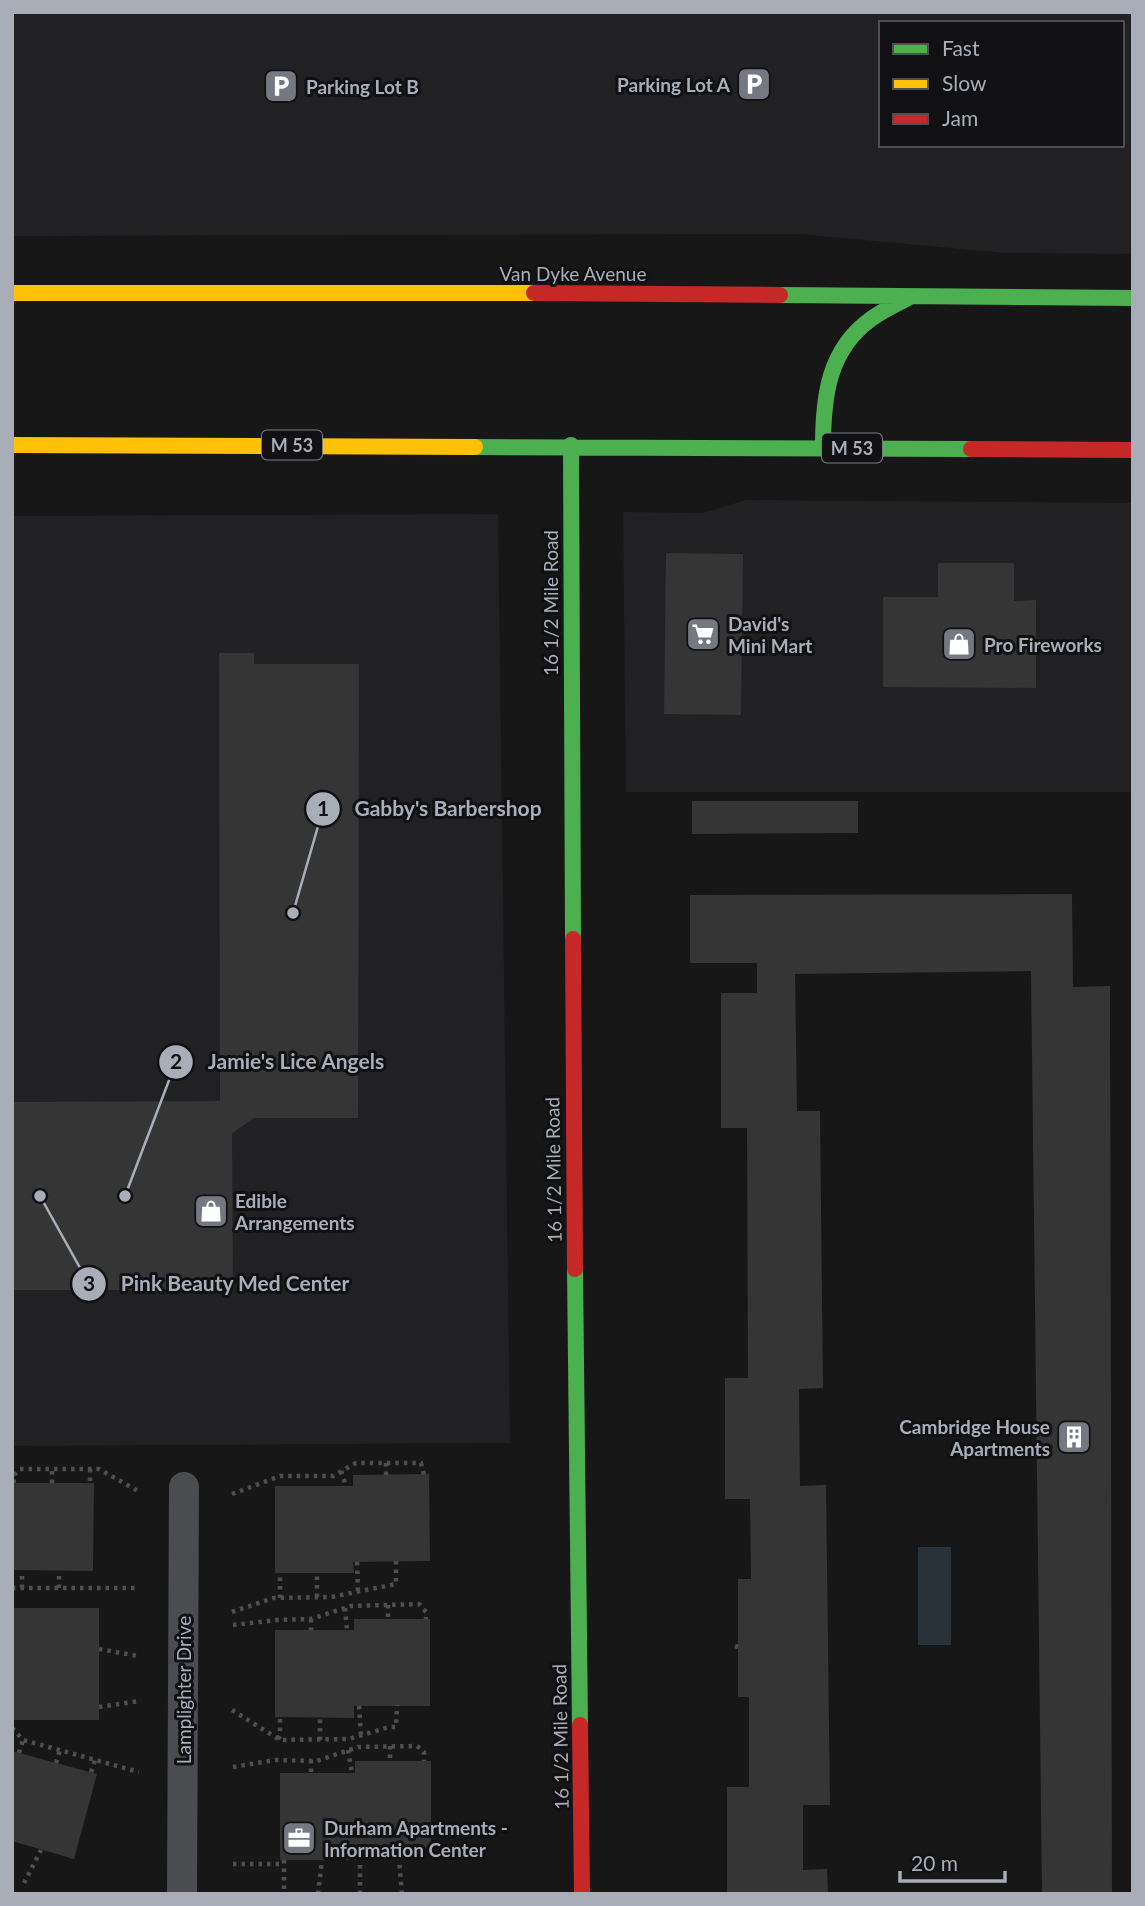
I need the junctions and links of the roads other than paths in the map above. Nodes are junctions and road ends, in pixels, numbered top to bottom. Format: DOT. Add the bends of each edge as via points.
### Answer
graph roads {
  1 [pos="12,293"];
  2 [pos="909,298"];
  3 [pos="1133,298"];
  4 [pos="12,444"];
  5 [pos="571,445"];
  6 [pos="823,447"];
  7 [pos="1133,450"];
  8 [pos="184,1487"];
  9 [pos="182,1894"];
  10 [pos="582,1894"];
  1 -- 2 [label="main road, Van Dyke Avenue"];
  2 -- 3 [label="main road, Van Dyke Avenue"];
  2 -- 6 [label="main road" via="849,337 834,360 826,381"];
  4 -- 5 [label="main road, M 53"];
  5 -- 6 [label="main road, M 53"];
  5 -- 10 [label="main road, 16 1/2 Mile Road"];
  6 -- 7 [label="main road, M 53"];
  8 -- 9 [label="street, Lamplighter Drive"];
}
